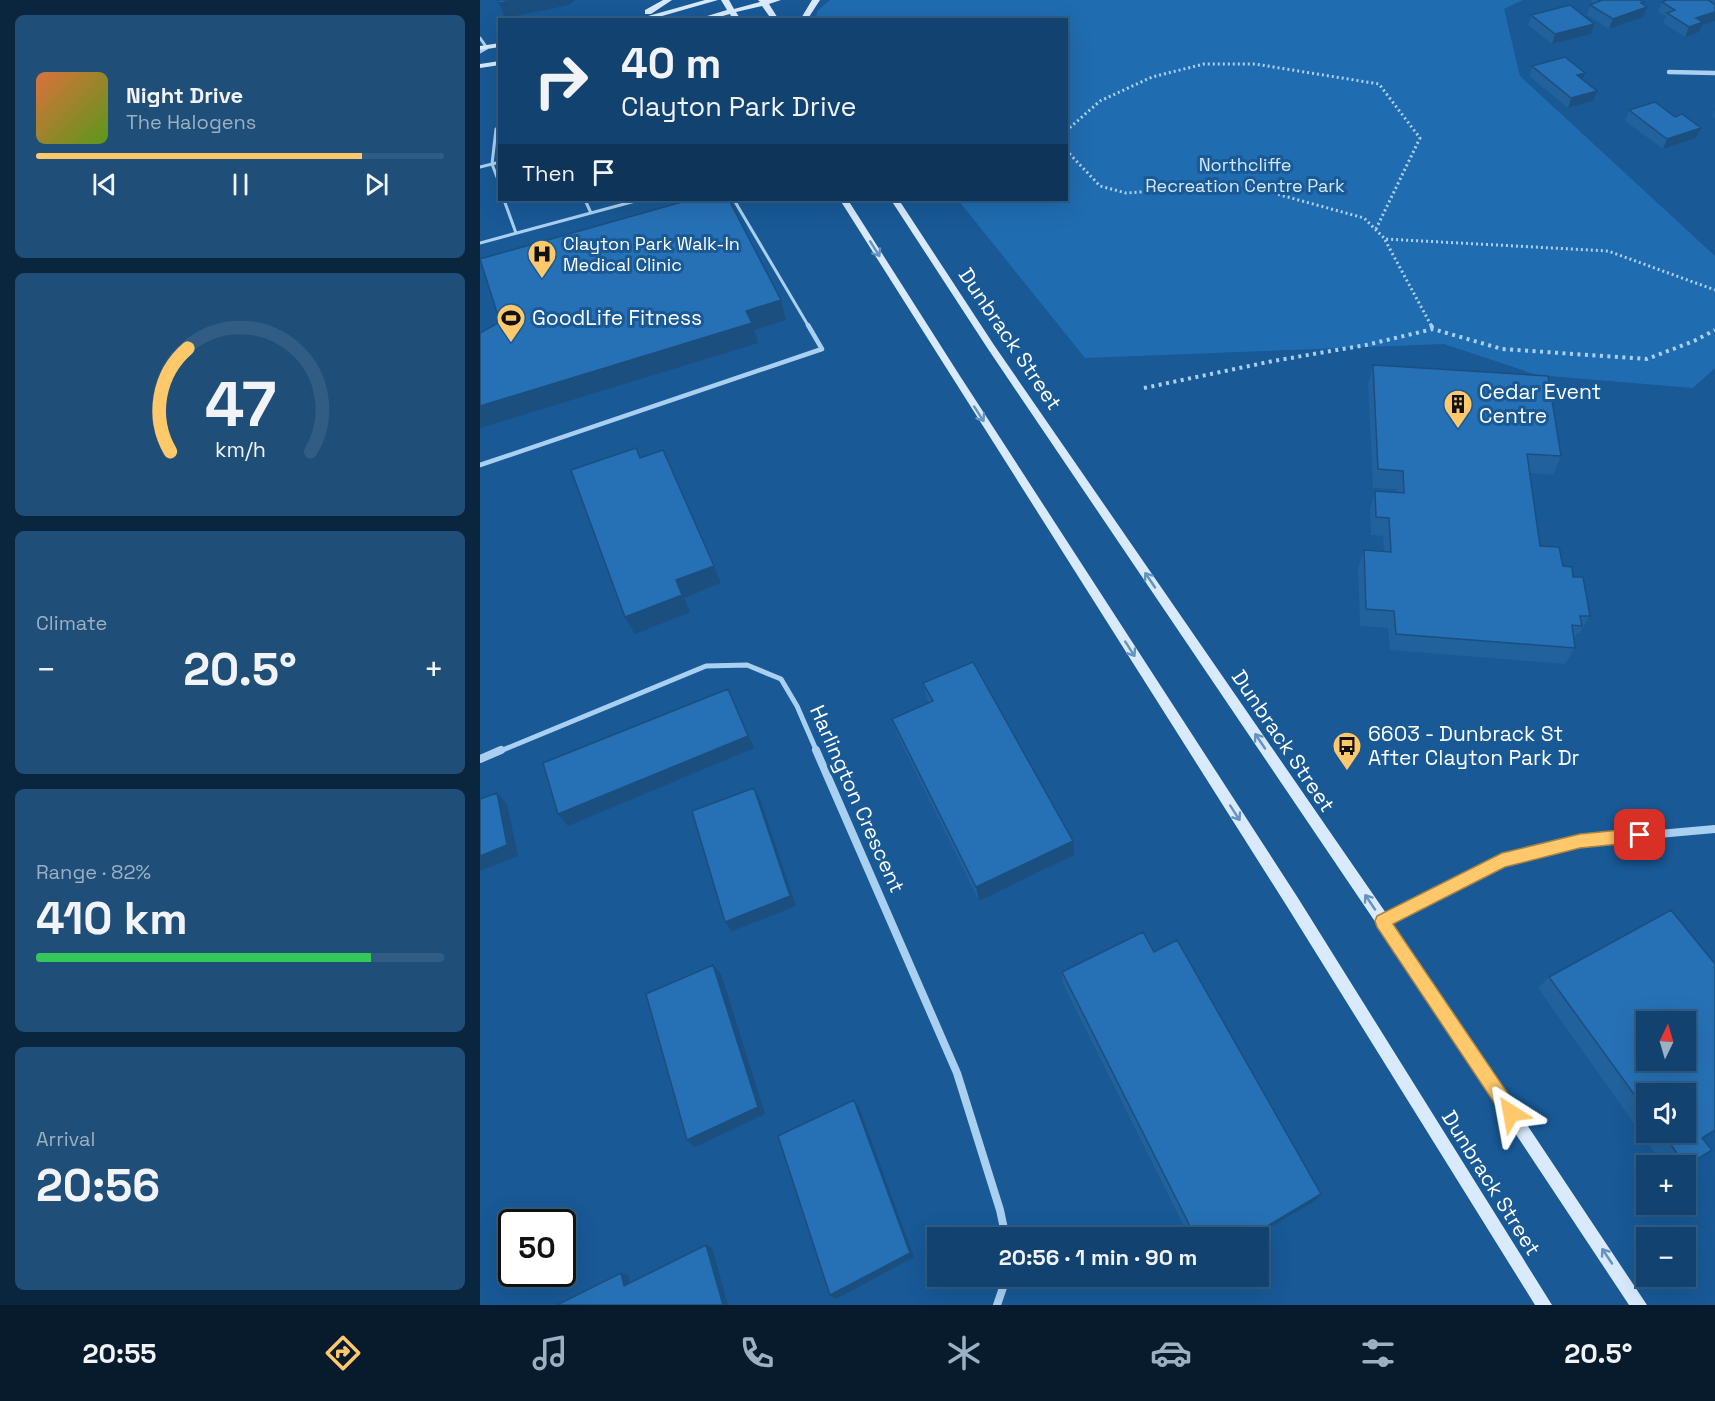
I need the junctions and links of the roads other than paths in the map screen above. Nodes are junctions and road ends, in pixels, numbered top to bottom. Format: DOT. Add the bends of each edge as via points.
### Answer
graph roads {
  1 [pos="668,0"];
  2 [pos="714,0"];
  3 [pos="725,0"];
  4 [pos="777,0"];
  5 [pos="816,0"];
  6 [pos="763,2"];
  7 [pos="732,11"];
  8 [pos="638,18"];
  9 [pos="643,18"];
  10 [pos="705,18"];
  11 [pos="736,18"];
  12 [pos="775,18"];
  13 [pos="804,18"];
  14 [pos="480,38"];
  15 [pos="498,45"];
  16 [pos="482,49"];
  17 [pos="498,63"];
  18 [pos="480,66"];
  19 [pos="1669,72"];
  20 [pos="1715,73"];
  21 [pos="498,128"];
  22 [pos="498,162"];
  23 [pos="492,164"];
  24 [pos="480,167"];
  25 [pos="498,180"];
  26 [pos="504,201"];
  27 [pos="585,201"];
  28 [pos="635,201"];
  29 [pos="735,201"];
  30 [pos="845,201"];
  31 [pos="896,201"];
  32 [pos="591,213"];
  33 [pos="516,233"];
  34 [pos="480,243"];
  35 [pos="480,465"];
  36 [pos="480,759"];
  37 [pos="1715,830"];
  38 [pos="1383,921"];
  39 [pos="1004,1227"];
  40 [pos="1003,1287"];
  41 [pos="997,1305"];
  42 [pos="1544,1305"];
  43 [pos="1639,1305"];
  1 -- 8 [label="main road"];
  2 -- 9 [label="main road"];
  3 -- 7 [label="main road"];
  4 -- 6 [label="main road"];
  5 -- 13 [label="main road"];
  6 -- 7 [label="main road"];
  6 -- 12 [label="main road"];
  7 -- 10 [label="main road"];
  7 -- 11 [label="main road"];
  14 -- 16 [label="lane"];
  15 -- 16 [label="main road"];
  17 -- 18 [label="main road"];
  19 -- 20 [label="street"];
  21 -- 23 [label="lane"];
  22 -- 23 [label="lane"];
  23 -- 24 [label="lane"];
  23 -- 25 [label="lane"];
  26 -- 33 [label="lane"];
  27 -- 32 [label="lane"];
  28 -- 32 [label="lane"];
  29 -- 35 [label="lane" via="822,349"];
  30 -- 42 [label="main road, Dunbrack Street, one-way" via="1293,903"];
  38 -- 31 [label="main road, Dunbrack Street, one-way"];
  32 -- 33 [label="lane"];
  33 -- 34 [label="lane"];
  36 -- 39 [label="street, Harlington Crescent" via="705,666 747,665 781,679 797,706 957,1073"];
  37 -- 38 [label="street" via="1580,841 1502,860"];
  43 -- 38 [label="main road, Dunbrack Street, one-way"];
  40 -- 41 [label="street"];
}
